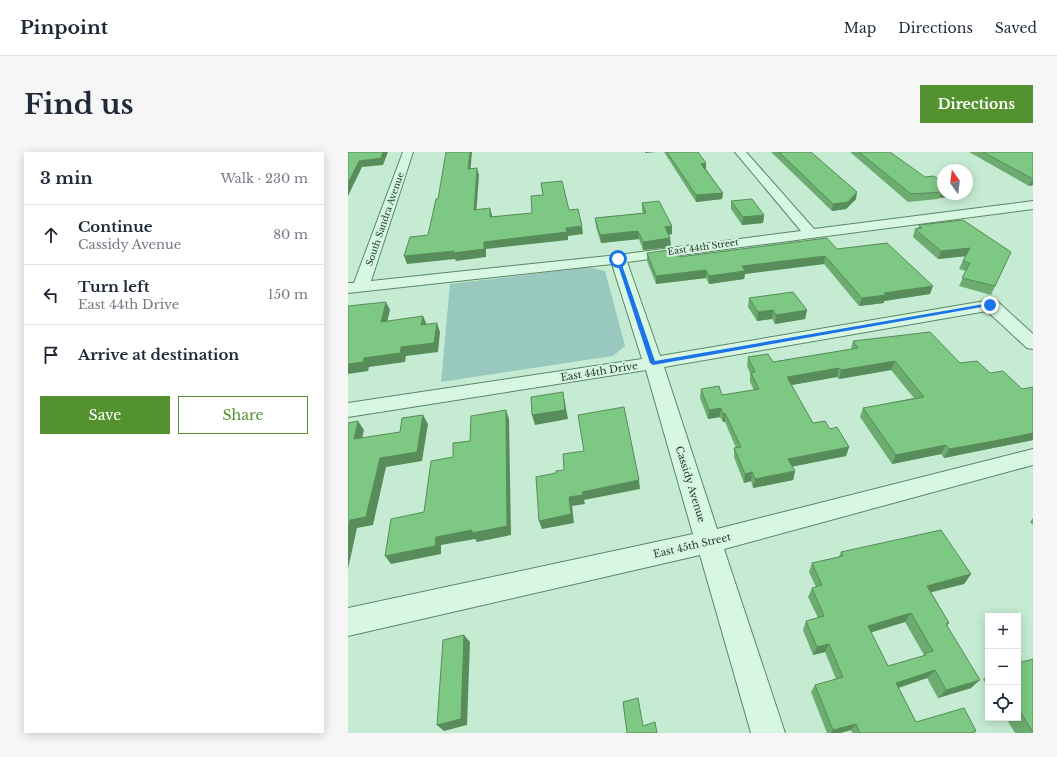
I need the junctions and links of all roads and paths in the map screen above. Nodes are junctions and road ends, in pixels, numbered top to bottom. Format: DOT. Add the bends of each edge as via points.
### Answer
graph roads {
  1 [pos="408,152"];
  2 [pos="740,152"];
  3 [pos="1033,205"];
  4 [pos="810,233"];
  5 [pos="618,259"];
  6 [pos="355,287"];
  7 [pos="1033,344"];
  8 [pos="653,363"];
  9 [pos="348,410"];
  10 [pos="1033,456"];
  11 [pos="709,542"];
  12 [pos="348,622"];
  13 [pos="768,733"];
  1 -- 6 [label="street, South Sandra Avenue"];
  2 -- 4 [label="street"];
  3 -- 4 [label="street, East 44th Street"];
  4 -- 5 [label="street, East 44th Street"];
  5 -- 6 [label="street, East 44th Street"];
  5 -- 8 [label="street, Cassidy Avenue"];
  7 -- 8 [label="street, East 44th Drive" via="990,305"];
  8 -- 9 [label="street, East 44th Drive"];
  8 -- 11 [label="street, Cassidy Avenue"];
  10 -- 11 [label="street, East 45th Street"];
  11 -- 12 [label="street, East 45th Street"];
  11 -- 13 [label="street, Cassidy Avenue"];
}
